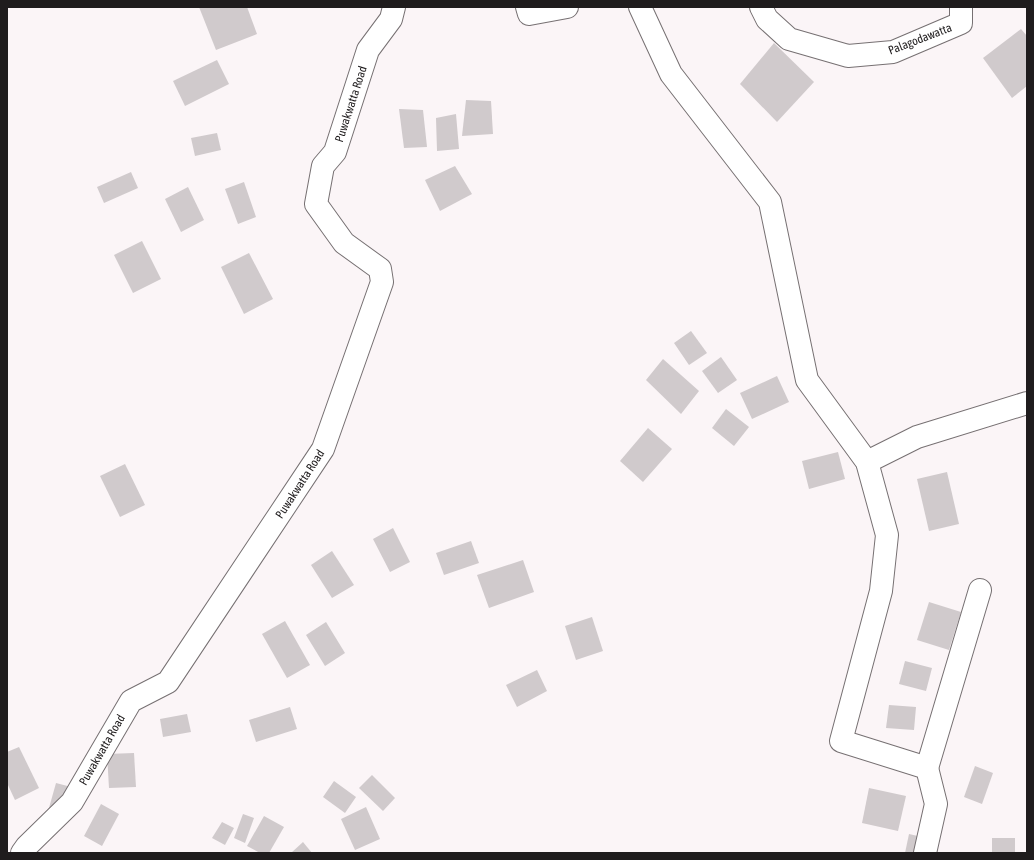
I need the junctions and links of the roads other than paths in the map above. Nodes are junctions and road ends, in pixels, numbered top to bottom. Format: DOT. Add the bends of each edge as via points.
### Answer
graph roads {
  1 [pos="394,7"];
  2 [pos="527,7"];
  3 [pos="567,7"];
  4 [pos="640,7"];
  5 [pos="761,7"];
  6 [pos="961,7"];
  7 [pos="1027,403"];
  8 [pos="867,462"];
  9 [pos="980,590"];
  10 [pos="927,768"];
  11 [pos="22,853"];
  12 [pos="925,853"];
  1 -- 11 [label="street, Puwakwatta Road" via="391,19 368,50 335,152 323,166 316,204 344,243 380,269 382,282 323,449 168,682 130,701 72,802"];
  2 -- 3 [label="street" via="529,14"];
  4 -- 8 [label="street" via="671,74 770,202 807,380"];
  5 -- 6 [label="street, Palagodawatta" via="767,19 789,39 848,56 893,52 961,23"];
  7 -- 8 [label="street" via="917,437"];
  8 -- 10 [label="street" via="886,542 881,591 841,741"];
  9 -- 10 [label="street"];
  10 -- 12 [label="street" via="936,804"];
}
